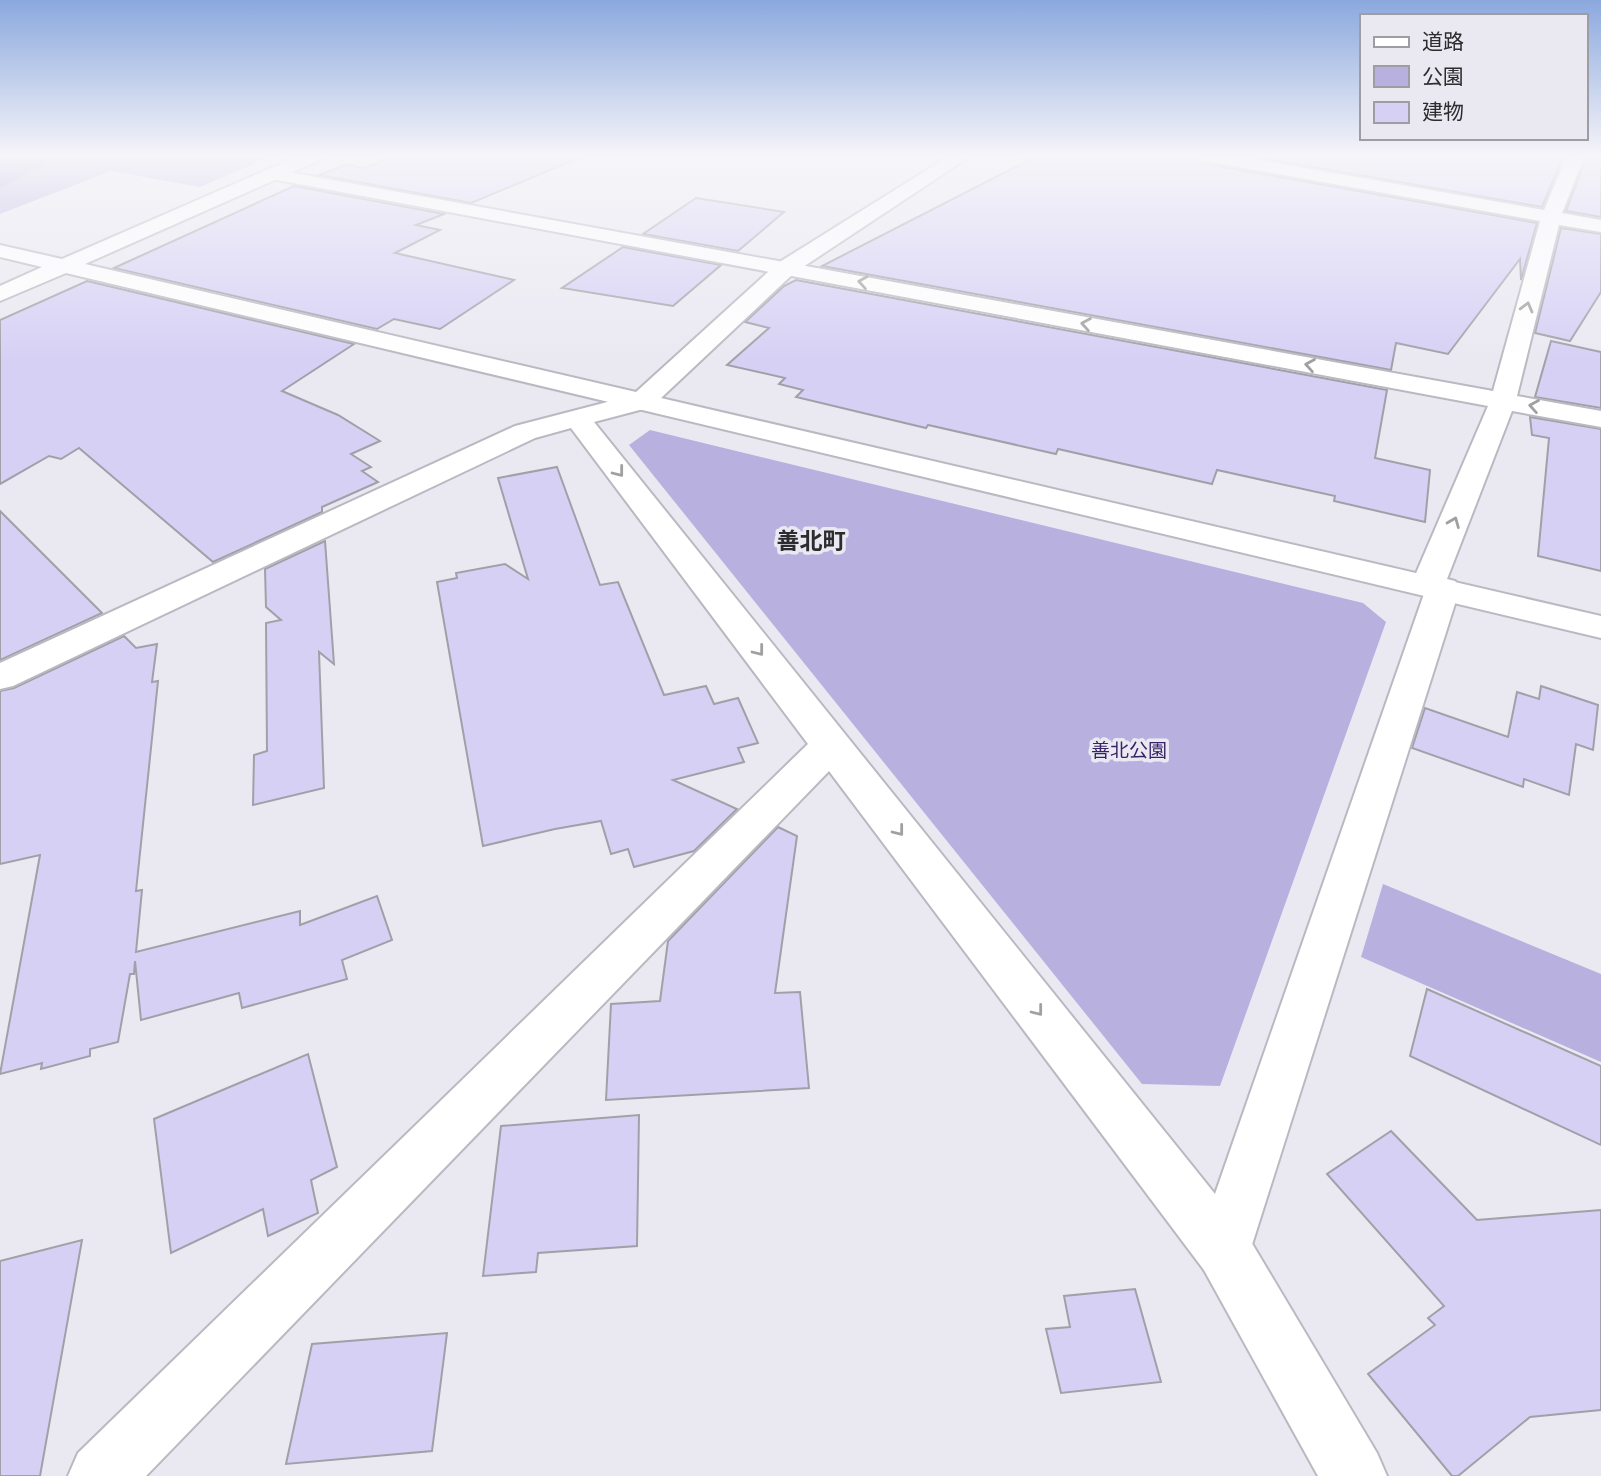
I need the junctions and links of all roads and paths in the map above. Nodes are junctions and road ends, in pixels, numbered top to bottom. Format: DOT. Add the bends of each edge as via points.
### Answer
graph roads {
  1 [pos="159,224"];
  2 [pos="545,224"];
  3 [pos="855,224"];
  4 [pos="1549,224"];
  5 [pos="0,251"];
  6 [pos="65,265"];
  7 [pos="786,268"];
  8 [pos="0,294"];
  9 [pos="642,401"];
  10 [pos="1503,401"];
  11 [pos="577,418"];
  12 [pos="1601,419"];
  13 [pos="1436,587"];
  14 [pos="1601,628"];
  15 [pos="0,677"];
  16 [pos="832,744"];
  17 [pos="1224,1250"];
  18 [pos="101,1476"];
  19 [pos="1354,1476"];
  1 -- 6 [label="street"];
  2 -- 7 [label="street"];
  3 -- 7 [label="street"];
  10 -- 4 [label="street, one-way"];
  5 -- 6 [label="street"];
  6 -- 8 [label="street"];
  6 -- 9 [label="street"];
  7 -- 9 [label="street"];
  10 -- 7 [label="street, one-way"];
  9 -- 11 [label="street"];
  9 -- 13 [label="street"];
  12 -- 10 [label="street, one-way"];
  13 -- 10 [label="street, one-way"];
  11 -- 15 [label="street" via="525,432"];
  11 -- 16 [label="street, one-way"];
  13 -- 14 [label="street"];
  13 -- 17 [label="street"];
  16 -- 17 [label="street, one-way"];
  16 -- 18 [label="street"];
  17 -- 19 [label="street"];
}
